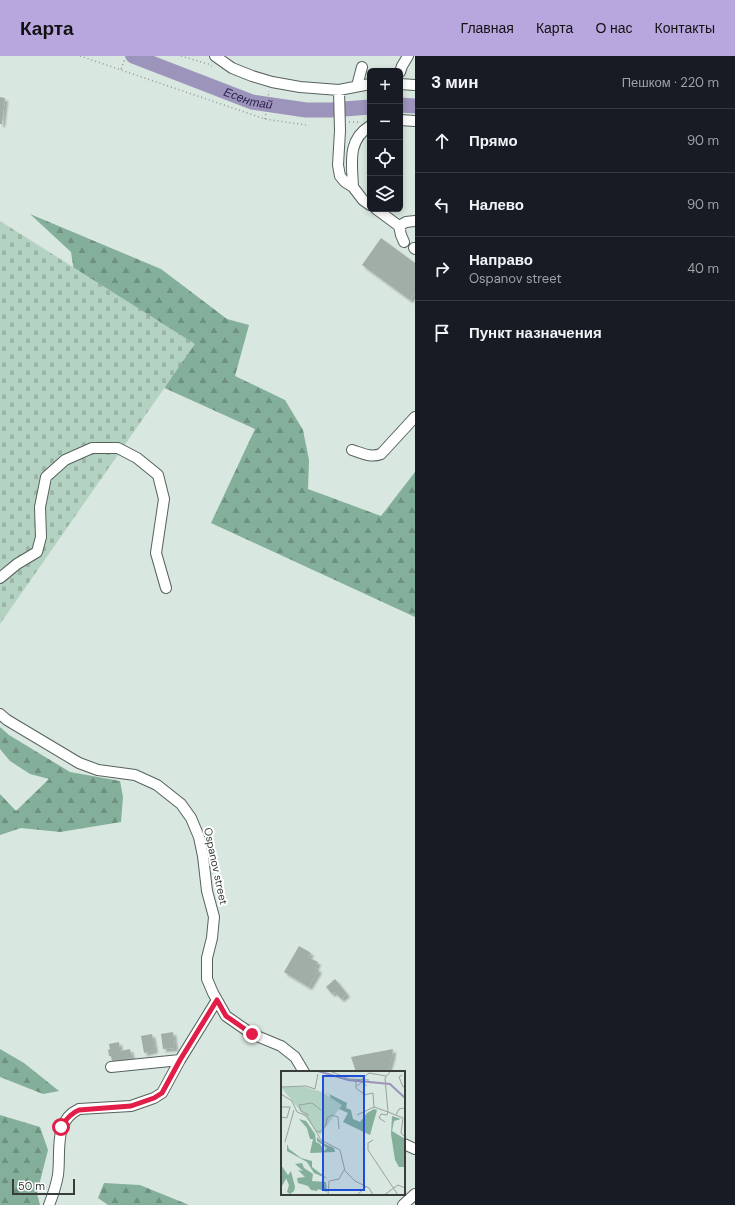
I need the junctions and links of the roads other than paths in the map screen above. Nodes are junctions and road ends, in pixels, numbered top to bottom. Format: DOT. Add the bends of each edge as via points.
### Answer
graph roads {
  1 [pos="215,56"];
  2 [pos="408,56"];
  3 [pos="362,67"];
  4 [pos="401,68"];
  5 [pos="367,84"];
  6 [pos="403,84"];
  7 [pos="357,86"];
  8 [pos="415,86"];
  9 [pos="339,90"];
  10 [pos="403,120"];
  11 [pos="415,121"];
  12 [pos="366,124"];
  13 [pos="353,187"];
  14 [pos="367,203"];
  15 [pos="380,212"];
  16 [pos="415,221"];
  17 [pos="399,226"];
  18 [pos="404,242"];
  19 [pos="415,417"];
  20 [pos="352,450"];
  21 [pos="0,578"];
  22 [pos="166,588"];
  23 [pos="0,714"];
  24 [pos="217,1000"];
  25 [pos="180,1060"];
  26 [pos="110,1067"];
  27 [pos="303,1071"];
  28 [pos="405,1144"];
  29 [pos="415,1149"];
  30 [pos="415,1194"];
  31 [pos="49,1205"];
  32 [pos="403,1205"];
  1 -- 9 [label="street" via="232,68 272,82"];
  2 -- 4 [label="street"];
  3 -- 7 [label="street"];
  5 -- 7 [label="street"];
  6 -- 8 [label="street"];
  7 -- 9 [label="street"];
  9 -- 13 [label="street" via="343,122 338,165 340,176"];
  10 -- 11 [label="street"];
  12 -- 13 [label="street" via="353,148"];
  13 -- 14 [label="street"];
  15 -- 17 [label="street"];
  16 -- 17 [label="street"];
  17 -- 18 [label="street"];
  19 -- 20 [label="street" via="381,454 368,456"];
  21 -- 22 [label="street" via="37,552 40,507 46,477 65,460 92,448 118,448 137,458 158,475 164,499 156,553"];
  23 -- 24 [label="street, Ospanov street" via="79,763 98,770 135,775 157,785 181,804 191,818 203,856 207,891 214,917 212,938 206,958 207,979"];
  24 -- 25 [label="street"];
  24 -- 27 [label="street, Ospanov street" via="226,1016 252,1034 281,1046 295,1057"];
  25 -- 26 [label="street"];
  25 -- 31 [label="street" via="162,1093 154,1098 131,1106 79,1110 66,1119 61,1127 56,1189"];
  28 -- 29 [label="street"];
  30 -- 32 [label="street"];
}
